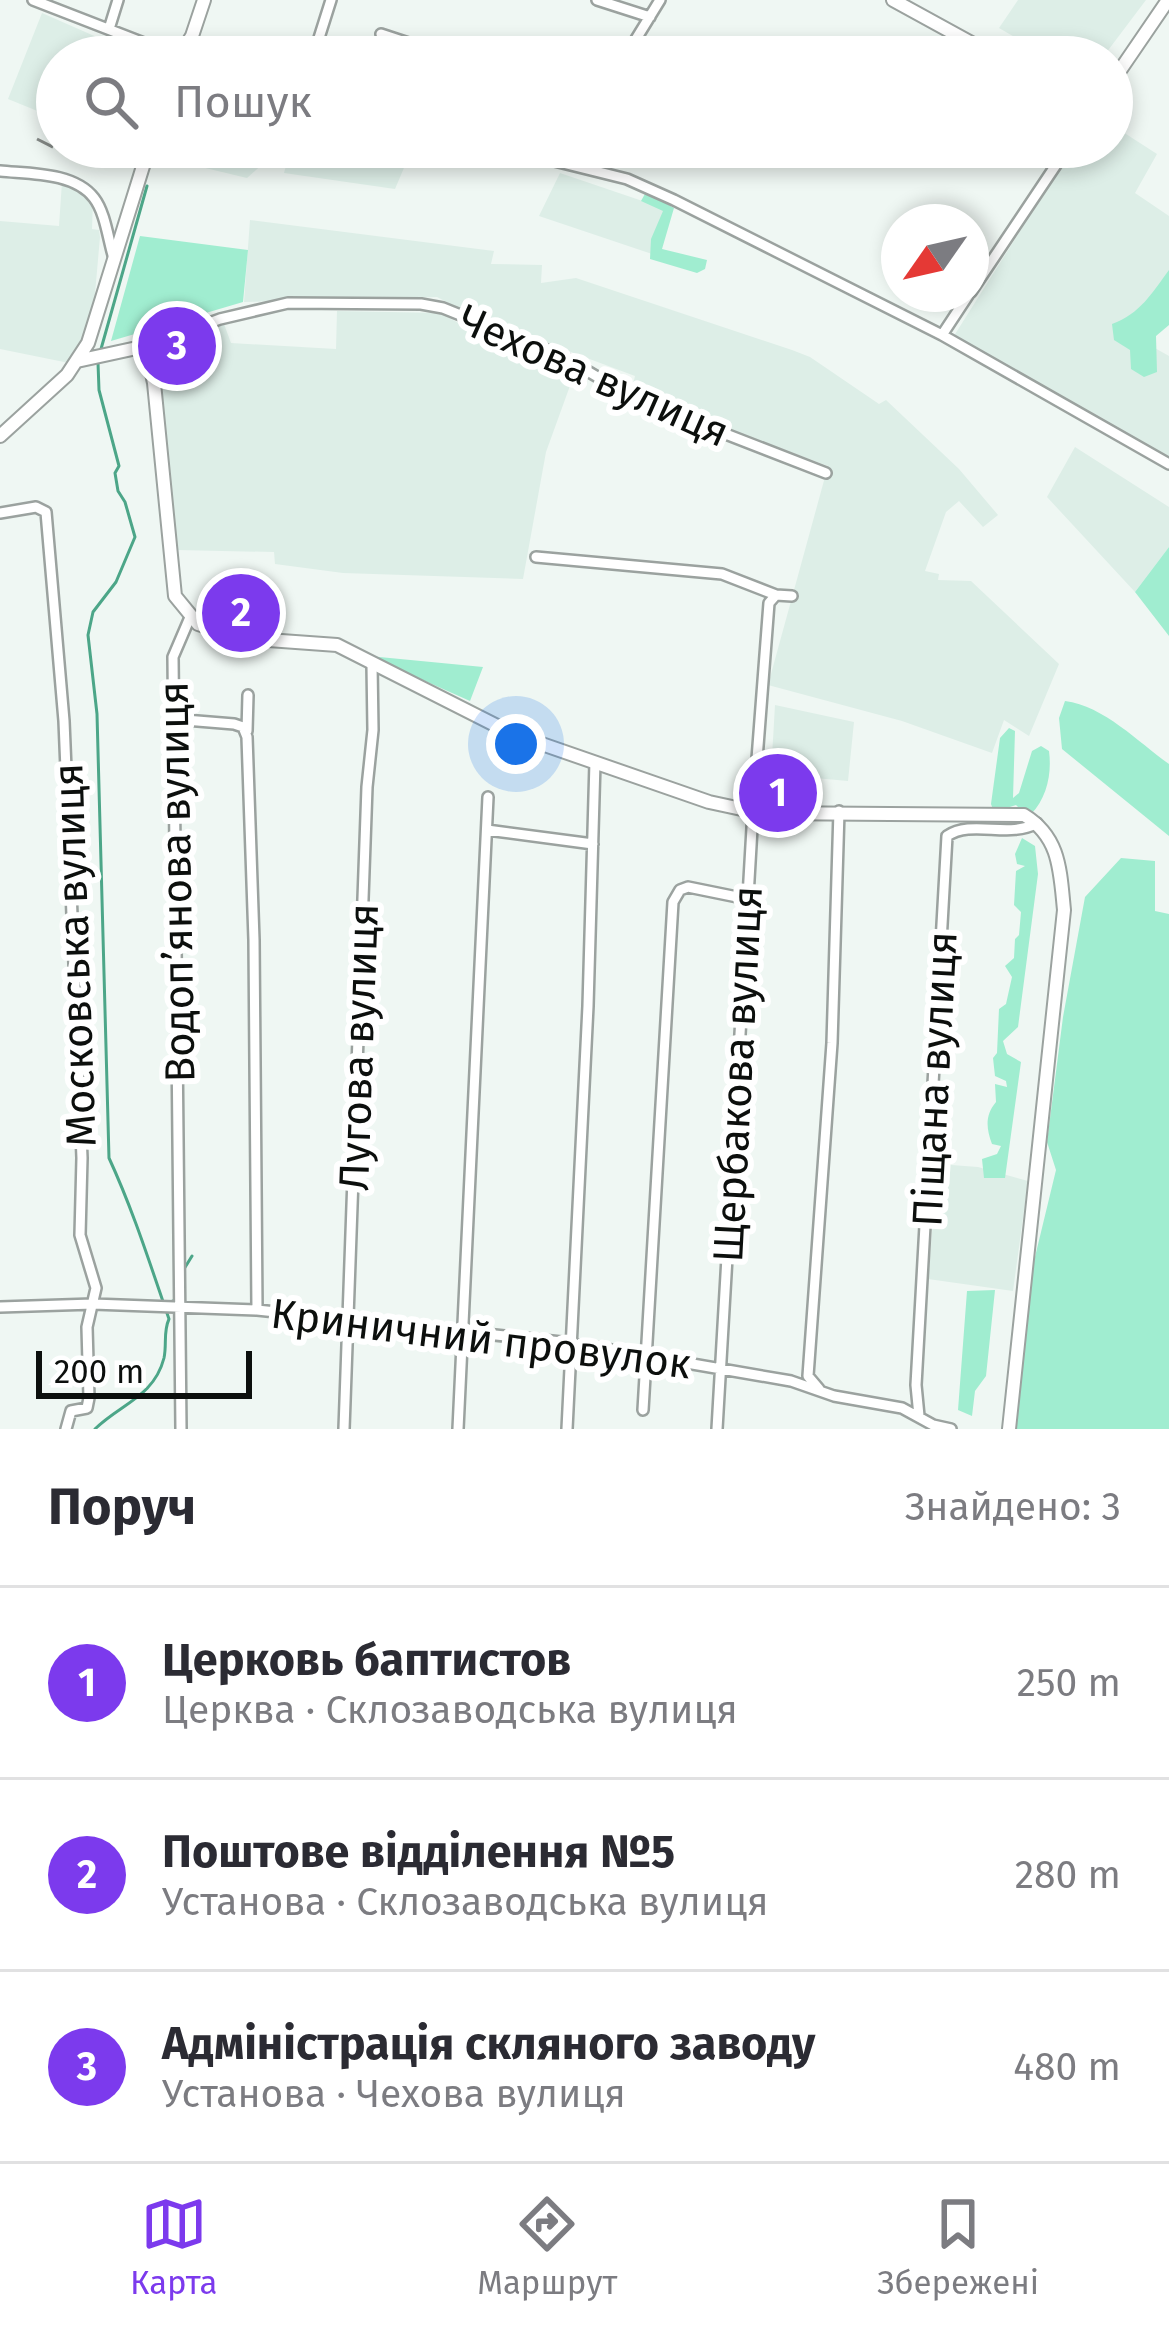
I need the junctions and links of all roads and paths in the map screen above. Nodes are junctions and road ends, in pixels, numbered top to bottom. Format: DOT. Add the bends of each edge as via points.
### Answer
graph roads {
  1 [pos="33,0"];
  2 [pos="118,0"];
  3 [pos="204,0"];
  4 [pos="332,0"];
  5 [pos="597,0"];
  6 [pos="660,0"];
  7 [pos="893,0"];
  8 [pos="1168,0"];
  9 [pos="650,17"];
  10 [pos="109,29"];
  11 [pos="381,34"];
  12 [pos="126,36"];
  13 [pos="191,36"];
  14 [pos="320,36"];
  15 [pos="387,36"];
  16 [pos="638,36"];
  17 [pos="959,36"];
  18 [pos="1133,51"];
  19 [pos="142,168"];
  20 [pos="587,168"];
  21 [pos="1054,168"];
  22 [pos="0,171"];
  23 [pos="113,255"];
  24 [pos="989,265"];
  25 [pos="957,312"];
  26 [pos="942,335"];
  27 [pos="146,346"];
  28 [pos="77,362"];
  29 [pos="0,436"];
  30 [pos="1169,464"];
  31 [pos="826,473"];
  32 [pos="0,513"];
  33 [pos="536,556"];
  34 [pos="776,595"];
  35 [pos="792,596"];
  36 [pos="191,614"];
  37 [pos="371,665"];
  38 [pos="248,694"];
  39 [pos="173,719"];
  40 [pos="247,736"];
  41 [pos="595,763"];
  42 [pos="488,796"];
  43 [pos="753,811"];
  44 [pos="838,811"];
  45 [pos="1040,825"];
  46 [pos="487,830"];
  47 [pos="593,844"];
  48 [pos="747,898"];
  49 [pos="93,1304"];
  50 [pos="169,1306"];
  51 [pos="0,1307"];
  52 [pos="257,1310"];
  53 [pos="349,1316"];
  54 [pos="463,1331"];
  55 [pos="571,1343"];
  56 [pos="646,1355"];
  57 [pos="720,1368"];
  58 [pos="808,1376"];
  59 [pos="791,1381"];
  60 [pos="823,1393"];
  61 [pos="917,1397"];
  62 [pos="902,1408"];
  63 [pos="643,1410"];
  64 [pos="919,1416"];
  65 [pos="66,1429"];
  66 [pos="182,1429"];
  67 [pos="344,1429"];
  68 [pos="458,1429"];
  69 [pos="567,1429"];
  70 [pos="717,1429"];
  71 [pos="952,1429"];
  72 [pos="1009,1429"];
  1 -- 10 [label="street"];
  2 -- 10 [label="street"];
  3 -- 13 [label="street"];
  4 -- 14 [label="street"];
  5 -- 9 [label="street"];
  6 -- 9 [label="street"];
  7 -- 17 [label="street"];
  8 -- 18 [label="street"];
  9 -- 16 [label="street"];
  10 -- 12 [label="street"];
  11 -- 15 [label="street"];
  19 -- 23 [label="street"];
  20 -- 26 [label="street" via="663,195"];
  21 -- 24 [label="street"];
  22 -- 23 [label="street" via="62,178 82,189 95,199"];
  23 -- 28 [label="street"];
  25 -- 26 [label="street"];
  26 -- 30 [label="street"];
  27 -- 28 [label="street, Чехова вулиця"];
  27 -- 31 [label="street, Чехова вулиця" via="288,303 443,308 562,356 633,398"];
  27 -- 36 [label="street" via="175,596"];
  28 -- 29 [label="street"];
  32 -- 49 [label="street, Московська вулиця" via="46,512 52,548 80,1235"];
  33 -- 34 [label="street" via="722,574"];
  34 -- 35 [label="street"];
  34 -- 43 [label="street, Щербакова вулиця"];
  36 -- 37 [label="street" via="241,638 337,645"];
  36 -- 39 [label="street, Водоп’янова вулиця" via="172,657"];
  37 -- 41 [label="street" via="513,734"];
  37 -- 53 [label="street, Лугова вулиця"];
  38 -- 40 [label="street"];
  39 -- 40 [label="street" via="234,724"];
  39 -- 50 [label="street, Водоп’янова вулиця" via="181,1160"];
  40 -- 52 [label="street"];
  41 -- 43 [label="street"];
  41 -- 47 [label="street"];
  42 -- 46 [label="street"];
  43 -- 44 [label="street"];
  43 -- 48 [label="street, Щербакова вулиця"];
  44 -- 45 [label="street" via="1024,815"];
  44 -- 58 [label="street" via="832,1043"];
  45 -- 61 [label="street, Піщана вулиця" via="947,836"];
  45 -- 72 [label="street" via="1059,856 1064,910"];
  46 -- 47 [label="street"];
  46 -- 54 [label="street"];
  47 -- 55 [label="street"];
  48 -- 56 [label="street" via="688,887 673,902"];
  48 -- 57 [label="street, Щербакова вулиця"];
  49 -- 50 [label="street, Криничний провулок"];
  49 -- 51 [label="street, Криничний провулок"];
  49 -- 65 [label="street, Московська вулиця" via="87,1408 71,1411"];
  50 -- 52 [label="street, Криничний провулок"];
  50 -- 66 [label="street, Водоп’янова вулиця"];
  52 -- 53 [label="street, Криничний провулок"];
  53 -- 54 [label="street, Криничний провулок"];
  53 -- 67 [label="street, Лугова вулиця"];
  54 -- 55 [label="street, Криничний провулок"];
  54 -- 68 [label="street"];
  55 -- 56 [label="street, Криничний провулок"];
  55 -- 69 [label="street"];
  56 -- 57 [label="street, Криничний провулок"];
  56 -- 63 [label="street"];
  57 -- 59 [label="street, Криничний провулок"];
  57 -- 70 [label="street, Щербакова вулиця"];
  58 -- 59 [label="street"];
  58 -- 60 [label="street"];
  59 -- 60 [label="street, Криничний провулок"];
  60 -- 62 [label="street, Криничний провулок"];
  61 -- 62 [label="street"];
  61 -- 64 [label="street, Піщана вулиця"];
  62 -- 64 [label="street, Криничний провулок"];
  64 -- 71 [label="street, Криничний провулок"];
}
